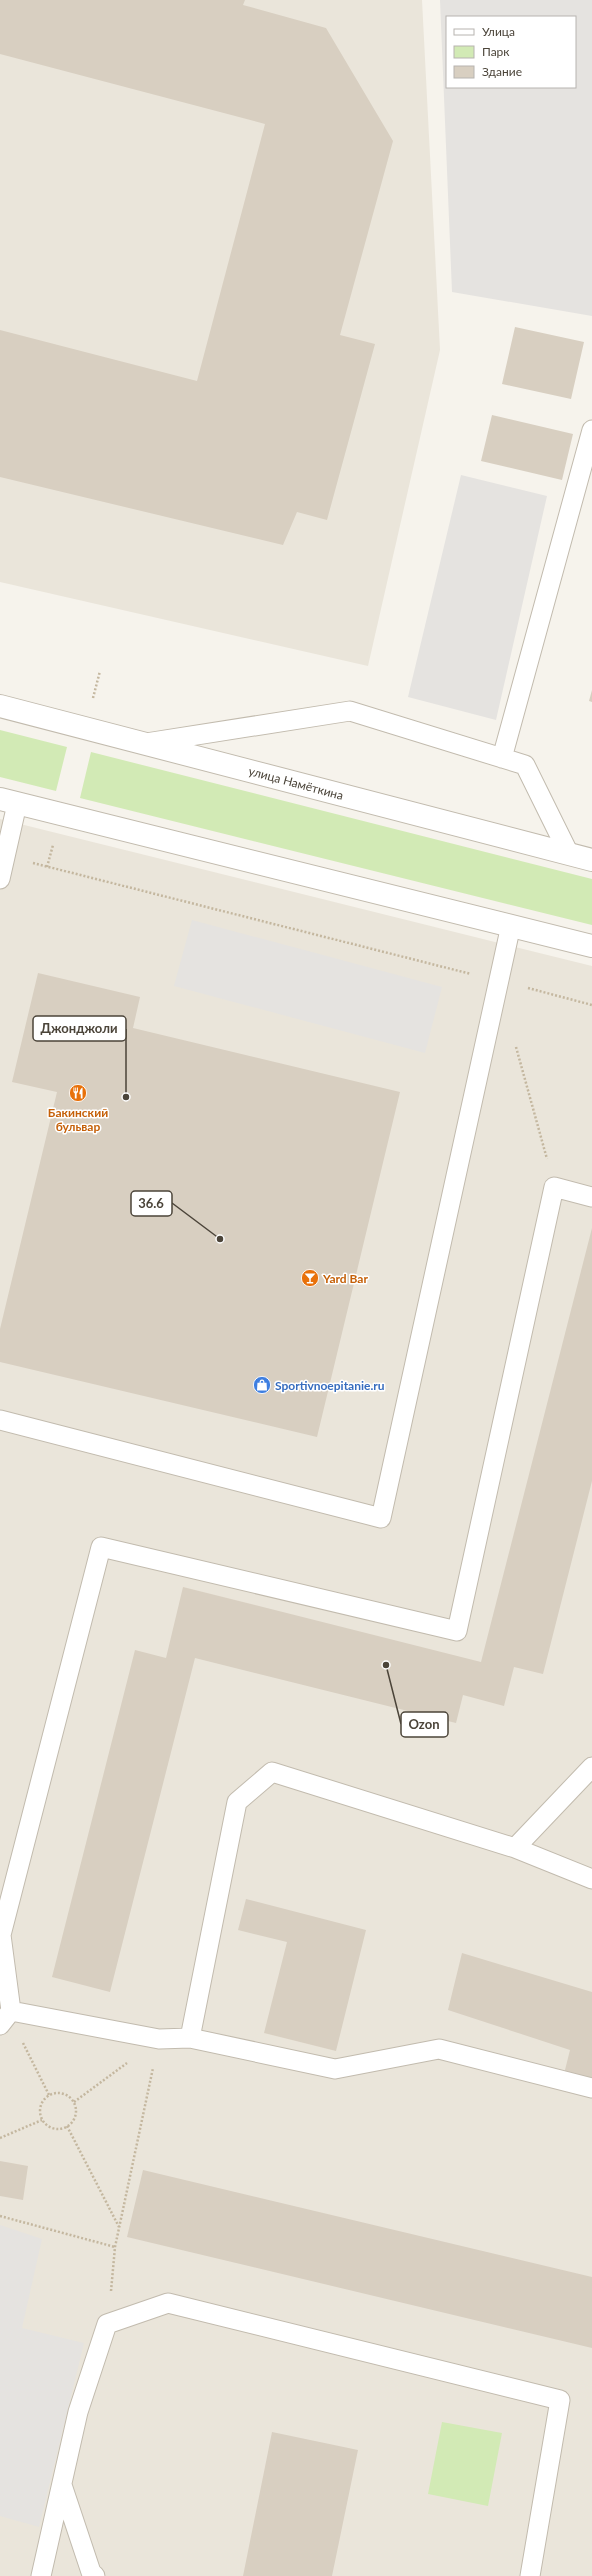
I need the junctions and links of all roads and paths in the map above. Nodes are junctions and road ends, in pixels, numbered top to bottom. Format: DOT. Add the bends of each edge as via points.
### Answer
graph roads {
  1 [pos="592,430"];
  2 [pos="100,671"];
  3 [pos="92,703"];
  4 [pos="0,706"];
  5 [pos="146,743"];
  6 [pos="502,758"];
  7 [pos="9,801"];
  8 [pos="54,840"];
  9 [pos="569,854"];
  10 [pos="5,856"];
  11 [pos="592,860"];
  12 [pos="47,867"];
  13 [pos="0,879"];
  14 [pos="511,925"];
  15 [pos="592,946"];
  16 [pos="498,981"];
  17 [pos="592,1005"];
  18 [pos="514,1041"];
  19 [pos="554,1187"];
  20 [pos="592,1197"];
  21 [pos="0,1420"];
  22 [pos="592,1767"];
  23 [pos="515,1848"];
  24 [pos="592,1879"];
  25 [pos="6,2018"];
  26 [pos="190,2038"];
  27 [pos="159,2039"];
  28 [pos="592,2088"];
  29 [pos="49,2094"];
  30 [pos="74,2102"];
  31 [pos="42,2120"];
  32 [pos="67,2126"];
  33 [pos="0,2138"];
  34 [pos="0,2216"];
  35 [pos="119,2227"];
  36 [pos="115,2247"];
  37 [pos="107,2324"];
  38 [pos="62,2483"];
  39 [pos="41,2576"];
  40 [pos="95,2576"];
  41 [pos="530,2576"];
  1 -- 6 [label="lane"];
  2 -- 3 [label="path"];
  4 -- 5 [label="street, улица Намёткина"];
  5 -- 6 [label="lane" via="350,711"];
  5 -- 9 [label="street, улица Намёткина"];
  6 -- 9 [label="lane" via="525,765"];
  7 -- 10 [label="lane"];
  7 -- 14 [label="street"];
  8 -- 12 [label="path"];
  9 -- 11 [label="street, улица Намёткина"];
  10 -- 12 [label="path"];
  10 -- 13 [label="lane"];
  12 -- 16 [label="path"];
  14 -- 15 [label="street"];
  14 -- 16 [label="lane"];
  16 -- 17 [label="path"];
  16 -- 21 [label="lane" via="381,1518"];
  18 -- 19 [label="path"];
  19 -- 20 [label="lane"];
  19 -- 25 [label="lane" via="458,1631 101,1548 1,1935"];
  22 -- 23 [label="lane"];
  23 -- 24 [label="lane"];
  23 -- 26 [label="lane" via="272,1772 238,1802"];
  25 -- 27 [label="lane"];
  25 -- 29 [label="path" via="18,2032"];
  26 -- 27 [label="lane"];
  26 -- 28 [label="lane" via="335,2069 439,2049"];
  27 -- 30 [label="path"];
  27 -- 35 [label="path"];
  29 -- 30 [label="path" via="63,2093"];
  29 -- 31 [label="path" via="40,2106"];
  30 -- 32 [label="path" via="76,2116"];
  31 -- 32 [label="path" via="53,2128"];
  31 -- 33 [label="path"];
  32 -- 35 [label="path"];
  34 -- 36 [label="path"];
  35 -- 36 [label="path"];
  36 -- 37 [label="path"];
  37 -- 38 [label="lane" via="78,2412"];
  37 -- 41 [label="lane" via="168,2303 560,2400"];
  38 -- 39 [label="lane"];
  38 -- 40 [label="lane" via="91,2572"];
}
